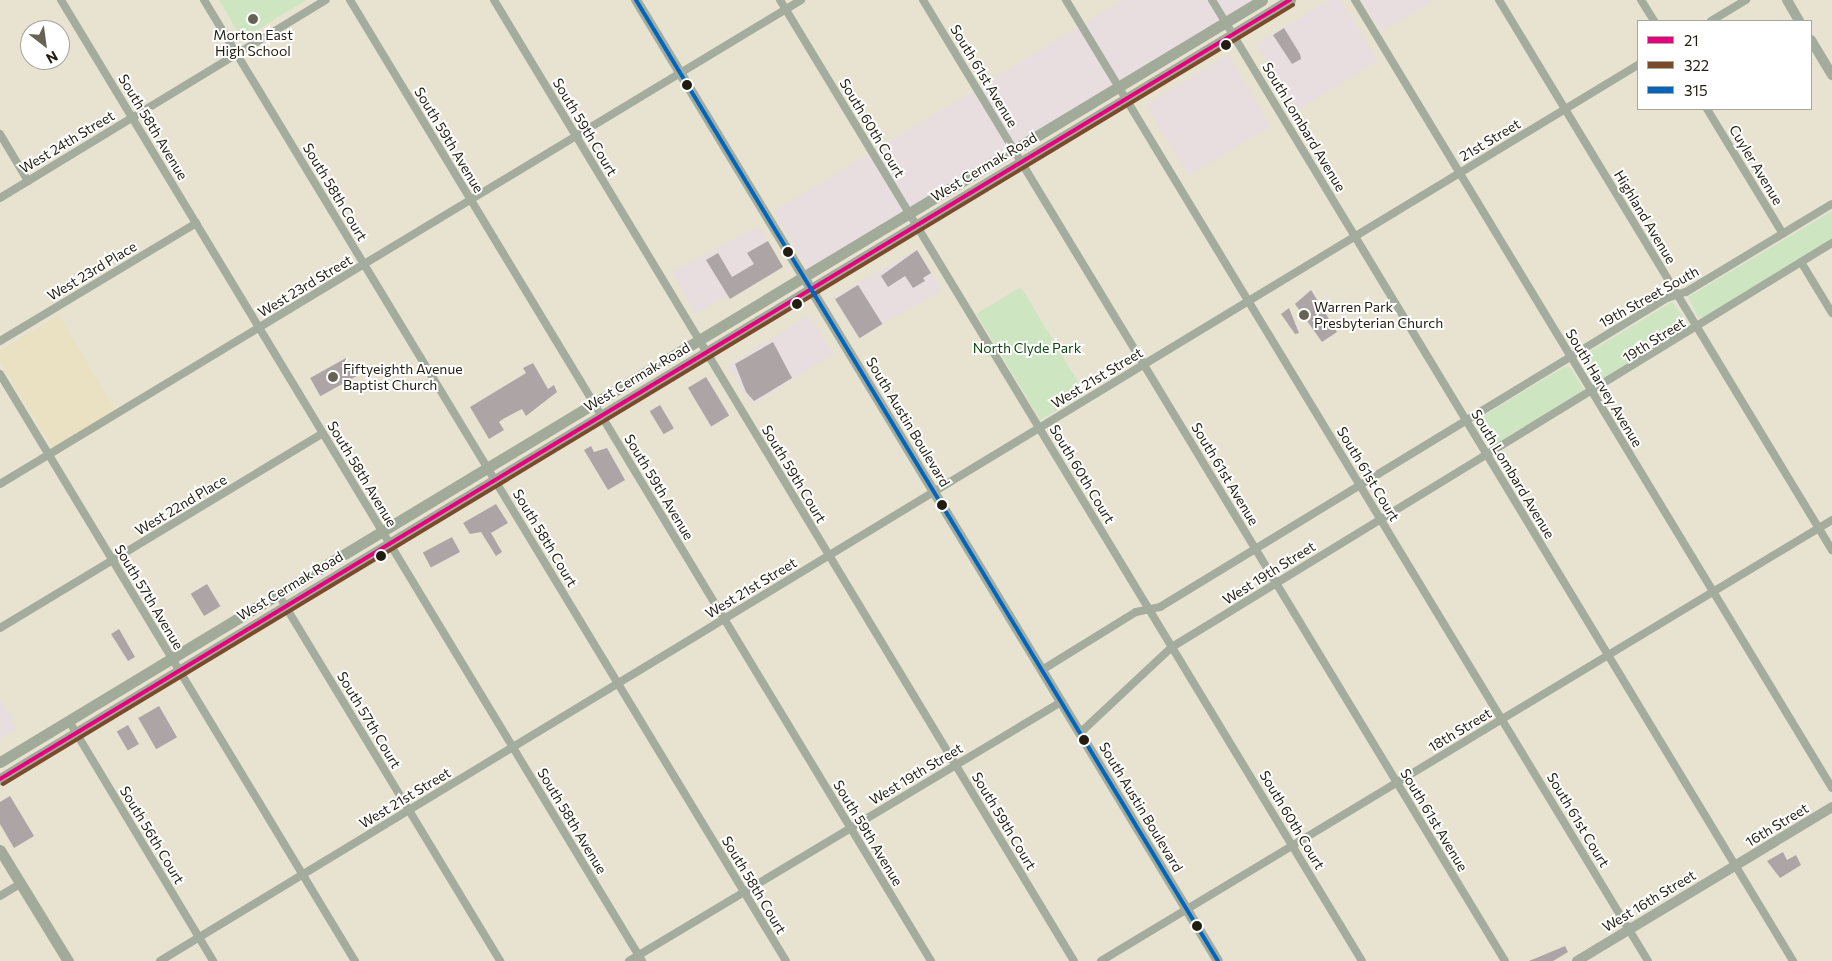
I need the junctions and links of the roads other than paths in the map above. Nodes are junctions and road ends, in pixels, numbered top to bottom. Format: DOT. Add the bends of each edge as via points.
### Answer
graph roads {
  1 [pos="62,0"];
  2 [pos="204,0"];
  3 [pos="326,0"];
  4 [pos="350,0"];
  5 [pos="494,0"];
  6 [pos="636,0"];
  7 [pos="780,0"];
  8 [pos="802,0"];
  9 [pos="923,0"];
  10 [pos="1066,0"];
  11 [pos="1212,0"];
  12 [pos="1262,0"];
  13 [pos="1290,0"];
  14 [pos="1355,0"];
  15 [pos="1499,0"];
  16 [pos="1641,0"];
  17 [pos="1746,0"];
  18 [pos="1786,0"];
  19 [pos="786,9"];
  20 [pos="1653,20"];
  21 [pos="1713,20"];
  22 [pos="1798,20"];
  23 [pos="1226,22"];
  24 [pos="1233,34"];
  25 [pos="1812,42"];
  26 [pos="237,54"];
  27 [pos="1637,66"];
  28 [pos="681,73"];
  29 [pos="1832,75"];
  30 [pos="1119,87"];
  31 [pos="1126,99"];
  32 [pos="1565,110"];
  33 [pos="1708,110"];
  34 [pos="132,117"];
  35 [pos="0,134"];
  36 [pos="576,136"];
  37 [pos="1014,150"];
  38 [pos="1021,162"];
  39 [pos="1460,173"];
  40 [pos="28,180"];
  41 [pos="0,198"];
  42 [pos="471,200"];
  43 [pos="1832,204"];
  44 [pos="909,213"];
  45 [pos="196,223"];
  46 [pos="917,225"];
  47 [pos="1783,234"];
  48 [pos="1355,236"];
  49 [pos="1832,243"];
  50 [pos="1801,262"];
  51 [pos="364,264"];
  52 [pos="804,277"];
  53 [pos="811,289"];
  54 [pos="1677,294"];
  55 [pos="1249,301"];
  56 [pos="1832,313"];
  57 [pos="1697,327"];
  58 [pos="259,328"];
  59 [pos="0,341"];
  60 [pos="699,341"];
  61 [pos="706,352"];
  62 [pos="1571,356"];
  63 [pos="1144,365"];
  64 [pos="0,374"];
  65 [pos="1592,392"];
  66 [pos="594,404"];
  67 [pos="601,416"];
  68 [pos="1467,421"];
  69 [pos="1039,428"];
  70 [pos="323,433"];
  71 [pos="49,455"];
  72 [pos="1488,456"];
  73 [pos="488,468"];
  74 [pos="495,480"];
  75 [pos="0,484"];
  76 [pos="1361,486"];
  77 [pos="934,492"];
  78 [pos="1381,520"];
  79 [pos="1832,520"];
  80 [pos="1819,528"];
  81 [pos="382,531"];
  82 [pos="390,543"];
  83 [pos="1256,550"];
  84 [pos="1832,550"];
  85 [pos="829,555"];
  86 [pos="112,560"];
  87 [pos="1276,584"];
  88 [pos="1713,592"];
  89 [pos="278,594"];
  90 [pos="286,606"];
  91 [pos="1150,611"];
  92 [pos="724,619"];
  93 [pos="0,628"];
  94 [pos="1172,647"];
  95 [pos="1608,655"];
  96 [pos="172,659"];
  97 [pos="1042,670"];
  98 [pos="179,671"];
  99 [pos="618,683"];
  100 [pos="1061,702"];
  101 [pos="1502,719"];
  102 [pos="69,721"];
  103 [pos="76,733"];
  104 [pos="1080,733"];
  105 [pos="513,747"];
  106 [pos="0,762"];
  107 [pos="955,765"];
  108 [pos="0,779"];
  109 [pos="1397,782"];
  110 [pos="1832,788"];
  111 [pos="1832,807"];
  112 [pos="409,810"];
  113 [pos="850,828"];
  114 [pos="1292,846"];
  115 [pos="0,850"];
  116 [pos="1736,865"];
  117 [pos="302,874"];
  118 [pos="20,884"];
  119 [pos="744,892"];
  120 [pos="0,896"];
  121 [pos="1187,909"];
  122 [pos="1629,930"];
  123 [pos="199,937"];
  124 [pos="640,958"];
  125 [pos="68,961"];
  126 [pos="160,961"];
  127 [pos="213,961"];
  128 [pos="355,961"];
  129 [pos="500,961"];
  130 [pos="629,961"];
  131 [pos="786,961"];
  132 [pos="931,961"];
  133 [pos="1074,961"];
  134 [pos="1101,961"];
  135 [pos="1218,961"];
  136 [pos="1362,961"];
  137 [pos="1505,961"];
  138 [pos="1577,961"];
  139 [pos="1648,961"];
  140 [pos="1793,961"];
  1 -- 34 [label="street, South 58th Avenue"];
  2 -- 26 [label="street, South 58th Court"];
  3 -- 26 [label="street, West 24th Street"];
  4 -- 42 [label="street, South 59th Avenue"];
  5 -- 36 [label="street, South 59th Court"];
  6 -- 28 [label="street, South Austin Boulevard"];
  7 -- 19 [label="street, South 60th Court"];
  8 -- 19 [label="street, West 23rd Street"];
  9 -- 37 [label="street, South 61st Avenue"];
  10 -- 30 [label="street, South 61st Court"];
  11 -- 23 [label="street, South Lombard Avenue"];
  12 -- 23 [label="main road, West Cermak Road"];
  13 -- 24 [label="main road, West Cermak Road"];
  14 -- 39 [label="street, South Harvey Avenue"];
  15 -- 32 [label="street, Highland Avenue"];
  16 -- 20 [label="street"];
  17 -- 21 [label="street"];
  18 -- 22 [label="street"];
  19 -- 28 [label="street, West 23rd Street"];
  19 -- 44 [label="street, South 60th Court"];
  23 -- 24 [label="street, South Lombard Avenue"];
  23 -- 30 [label="main road, West Cermak Road"];
  24 -- 31 [label="main road, West Cermak Road"];
  24 -- 48 [label="street, South Lombard Avenue"];
  25 -- 29 [label="street"];
  26 -- 34 [label="street, West 24th Street"];
  26 -- 51 [label="street, South 58th Court"];
  27 -- 32 [label="street, 21st Street"];
  28 -- 36 [label="street, West 23rd Street"];
  28 -- 52 [label="street, South Austin Boulevard"];
  30 -- 31 [label="street, South 61st Court"];
  30 -- 37 [label="main road, West Cermak Road"];
  31 -- 38 [label="main road, West Cermak Road"];
  31 -- 55 [label="street, South 61st Court"];
  32 -- 39 [label="street, 21st Street"];
  32 -- 54 [label="street, Highland Avenue"];
  33 -- 47 [label="street, Cuyler Avenue"];
  34 -- 40 [label="street, West 24th Street"];
  34 -- 45 [label="street, South 58th Avenue"];
  35 -- 40 [label="street"];
  36 -- 42 [label="street, West 23rd Street"];
  36 -- 60 [label="street, South 59th Court"];
  37 -- 38 [label="street, South 61st Avenue"];
  37 -- 44 [label="main road, West Cermak Road"];
  38 -- 46 [label="main road, West Cermak Road"];
  38 -- 63 [label="street, South 61st Avenue"];
  39 -- 48 [label="street, 21st Street"];
  39 -- 62 [label="street, South Harvey Avenue"];
  40 -- 41 [label="street, West 24th Street"];
  42 -- 51 [label="street, West 23rd Street"];
  42 -- 66 [label="street, South 59th Avenue"];
  43 -- 47 [label="street, 19th Street South"];
  44 -- 46 [label="street, South 60th Court"];
  44 -- 52 [label="main road, West Cermak Road"];
  45 -- 58 [label="street, South 58th Avenue"];
  45 -- 59 [label="street, West 23rd Place"];
  46 -- 53 [label="main road, West Cermak Road"];
  46 -- 69 [label="street, South 60th Court"];
  47 -- 54 [label="street, 19th Street South"];
  48 -- 55 [label="street, West 21st Street"];
  48 -- 68 [label="street, South Lombard Avenue"];
  49 -- 50 [label="street, 19th Street"];
  50 -- 56 [label="street"];
  50 -- 57 [label="street, 19th Street"];
  51 -- 58 [label="street, West 23rd Street"];
  51 -- 73 [label="street, South 58th Court"];
  52 -- 53 [label="street, South Austin Boulevard"];
  52 -- 60 [label="main road, West Cermak Road"];
  53 -- 61 [label="main road, West Cermak Road"];
  53 -- 77 [label="street, South Austin Boulevard"];
  54 -- 57 [label="street, Highland Avenue"];
  54 -- 62 [label="street, 19th Street South"];
  55 -- 63 [label="street, West 21st Street"];
  55 -- 76 [label="street, South 61st Court"];
  57 -- 65 [label="street, 19th Street"];
  57 -- 80 [label="street, Highland Avenue"];
  58 -- 70 [label="street, South 58th Avenue"];
  58 -- 71 [label="street, West 23rd Street"];
  60 -- 61 [label="street, South 59th Court"];
  60 -- 66 [label="main road, West Cermak Road"];
  61 -- 67 [label="main road, West Cermak Road"];
  61 -- 85 [label="street, South 59th Court"];
  62 -- 65 [label="street, South Harvey Avenue"];
  62 -- 68 [label="street, 19th Street South"];
  63 -- 69 [label="street, West 21st Street"];
  63 -- 83 [label="street, South 61st Avenue"];
  64 -- 71 [label="street, South 57th Avenue"];
  65 -- 72 [label="street, 19th Street"];
  65 -- 88 [label="street, South Harvey Avenue"];
  66 -- 67 [label="street, South 59th Avenue"];
  66 -- 73 [label="main road, West Cermak Road"];
  67 -- 74 [label="main road, West Cermak Road"];
  67 -- 92 [label="street, South 59th Avenue"];
  68 -- 72 [label="street, South Lombard Avenue"];
  68 -- 76 [label="street, 19th Street South"];
  69 -- 77 [label="street, West 21st Street"];
  69 -- 91 [label="street, South 60th Court"];
  70 -- 81 [label="street, South 58th Avenue"];
  70 -- 86 [label="street, West 22nd Place"];
  71 -- 75 [label="street, West 23rd Street"];
  71 -- 86 [label="street, South 57th Avenue"];
  72 -- 78 [label="street, West 19th Street"];
  72 -- 95 [label="street, South Lombard Avenue"];
  73 -- 74 [label="street, South 58th Court"];
  73 -- 81 [label="main road, West Cermak Road"];
  74 -- 82 [label="main road, West Cermak Road"];
  74 -- 99 [label="street, South 58th Court"];
  76 -- 78 [label="street, South 61st Court"];
  76 -- 83 [label="street, 19th Street South"];
  77 -- 85 [label="street, West 21st Street"];
  77 -- 97 [label="street, South Austin Boulevard"];
  78 -- 87 [label="street, West 19th Street"];
  78 -- 101 [label="street, South 61st Court"];
  79 -- 80 [label="street, 18th Street"];
  80 -- 84 [label="street, Highland Avenue"];
  80 -- 88 [label="street, 18th Street"];
  81 -- 82 [label="street, South 58th Avenue"];
  81 -- 89 [label="main road, West Cermak Road"];
  82 -- 90 [label="main road, West Cermak Road"];
  82 -- 105 [label="street, South 58th Avenue"];
  83 -- 87 [label="street, South 61st Avenue"];
  83 -- 91 [label="street, 19th Street South"];
  85 -- 92 [label="street, West 21st Street"];
  85 -- 107 [label="street, South 59th Court"];
  86 -- 93 [label="street, West 22nd Place"];
  86 -- 96 [label="street, South 57th Avenue"];
  87 -- 94 [label="street, West 19th Street"];
  87 -- 109 [label="street, South 61st Avenue"];
  88 -- 95 [label="street, 18th Street"];
  88 -- 110 [label="street, South Harvey Avenue"];
  89 -- 90 [label="street, South 57th Court"];
  89 -- 96 [label="main road, West Cermak Road"];
  90 -- 98 [label="main road, West Cermak Road"];
  90 -- 112 [label="street, South 57th Court"];
  91 -- 94 [label="street, South 60th Court"];
  91 -- 97 [label="street, 19th Street South" via="1136,612"];
  92 -- 99 [label="street, West 21st Street"];
  92 -- 113 [label="street, South 59th Avenue"];
  94 -- 104 [label="street, West 19th Street"];
  94 -- 114 [label="street, South 60th Court"];
  95 -- 101 [label="street, 18th Street"];
  95 -- 116 [label="street, South Lombard Avenue"];
  96 -- 98 [label="street, South 57th Avenue"];
  96 -- 102 [label="main road, West Cermak Road"];
  97 -- 100 [label="street, South Austin Boulevard"];
  98 -- 103 [label="main road, West Cermak Road"];
  98 -- 117 [label="street, South 57th Avenue"];
  99 -- 105 [label="street, West 21st Street"];
  99 -- 119 [label="street, South 58th Court"];
  100 -- 104 [label="street, South Austin Boulevard"];
  100 -- 107 [label="street, West 19th Street"];
  101 -- 109 [label="street, 18th Street"];
  101 -- 122 [label="street, South 61st Court"];
  102 -- 103 [label="street, South 56th Court"];
  102 -- 106 [label="main road, West Cermak Road"];
  103 -- 108 [label="main road, West Cermak Road"];
  103 -- 123 [label="street, South 56th Court"];
  104 -- 121 [label="street, South Austin Boulevard"];
  105 -- 112 [label="street, West 21st Street"];
  105 -- 124 [label="street, South 58th Avenue"];
  107 -- 113 [label="street, West 19th Street"];
  107 -- 133 [label="street, South 59th Court"];
  109 -- 114 [label="street, 18th Street"];
  109 -- 137 [label="street, South 61st Avenue"];
  111 -- 116 [label="street, 16th Street"];
  112 -- 117 [label="street, West 21st Street"];
  112 -- 129 [label="street, South 57th Court"];
  113 -- 119 [label="street, West 19th Street"];
  113 -- 132 [label="street, South 59th Avenue"];
  114 -- 121 [label="street, 18th Street"];
  114 -- 136 [label="street, South 60th Court"];
  115 -- 118 [label="main road"];
  116 -- 122 [label="street, West 16th Street"];
  116 -- 140 [label="street, South Lombard Avenue"];
  117 -- 123 [label="street, West 21st Street"];
  117 -- 128 [label="street, South 57th Avenue"];
  118 -- 120 [label="street"];
  118 -- 125 [label="main road"];
  119 -- 124 [label="street, West 19th Street"];
  119 -- 131 [label="street, South 58th Court"];
  121 -- 134 [label="street, 18th Street"];
  121 -- 135 [label="street, South Austin Boulevard"];
  122 -- 138 [label="street, West 16th Street"];
  122 -- 139 [label="street, South 61st Court"];
  123 -- 126 [label="street, West 21st Street"];
  123 -- 127 [label="street, South 56th Court"];
  124 -- 130 [label="street, West 19th Street"];
}
